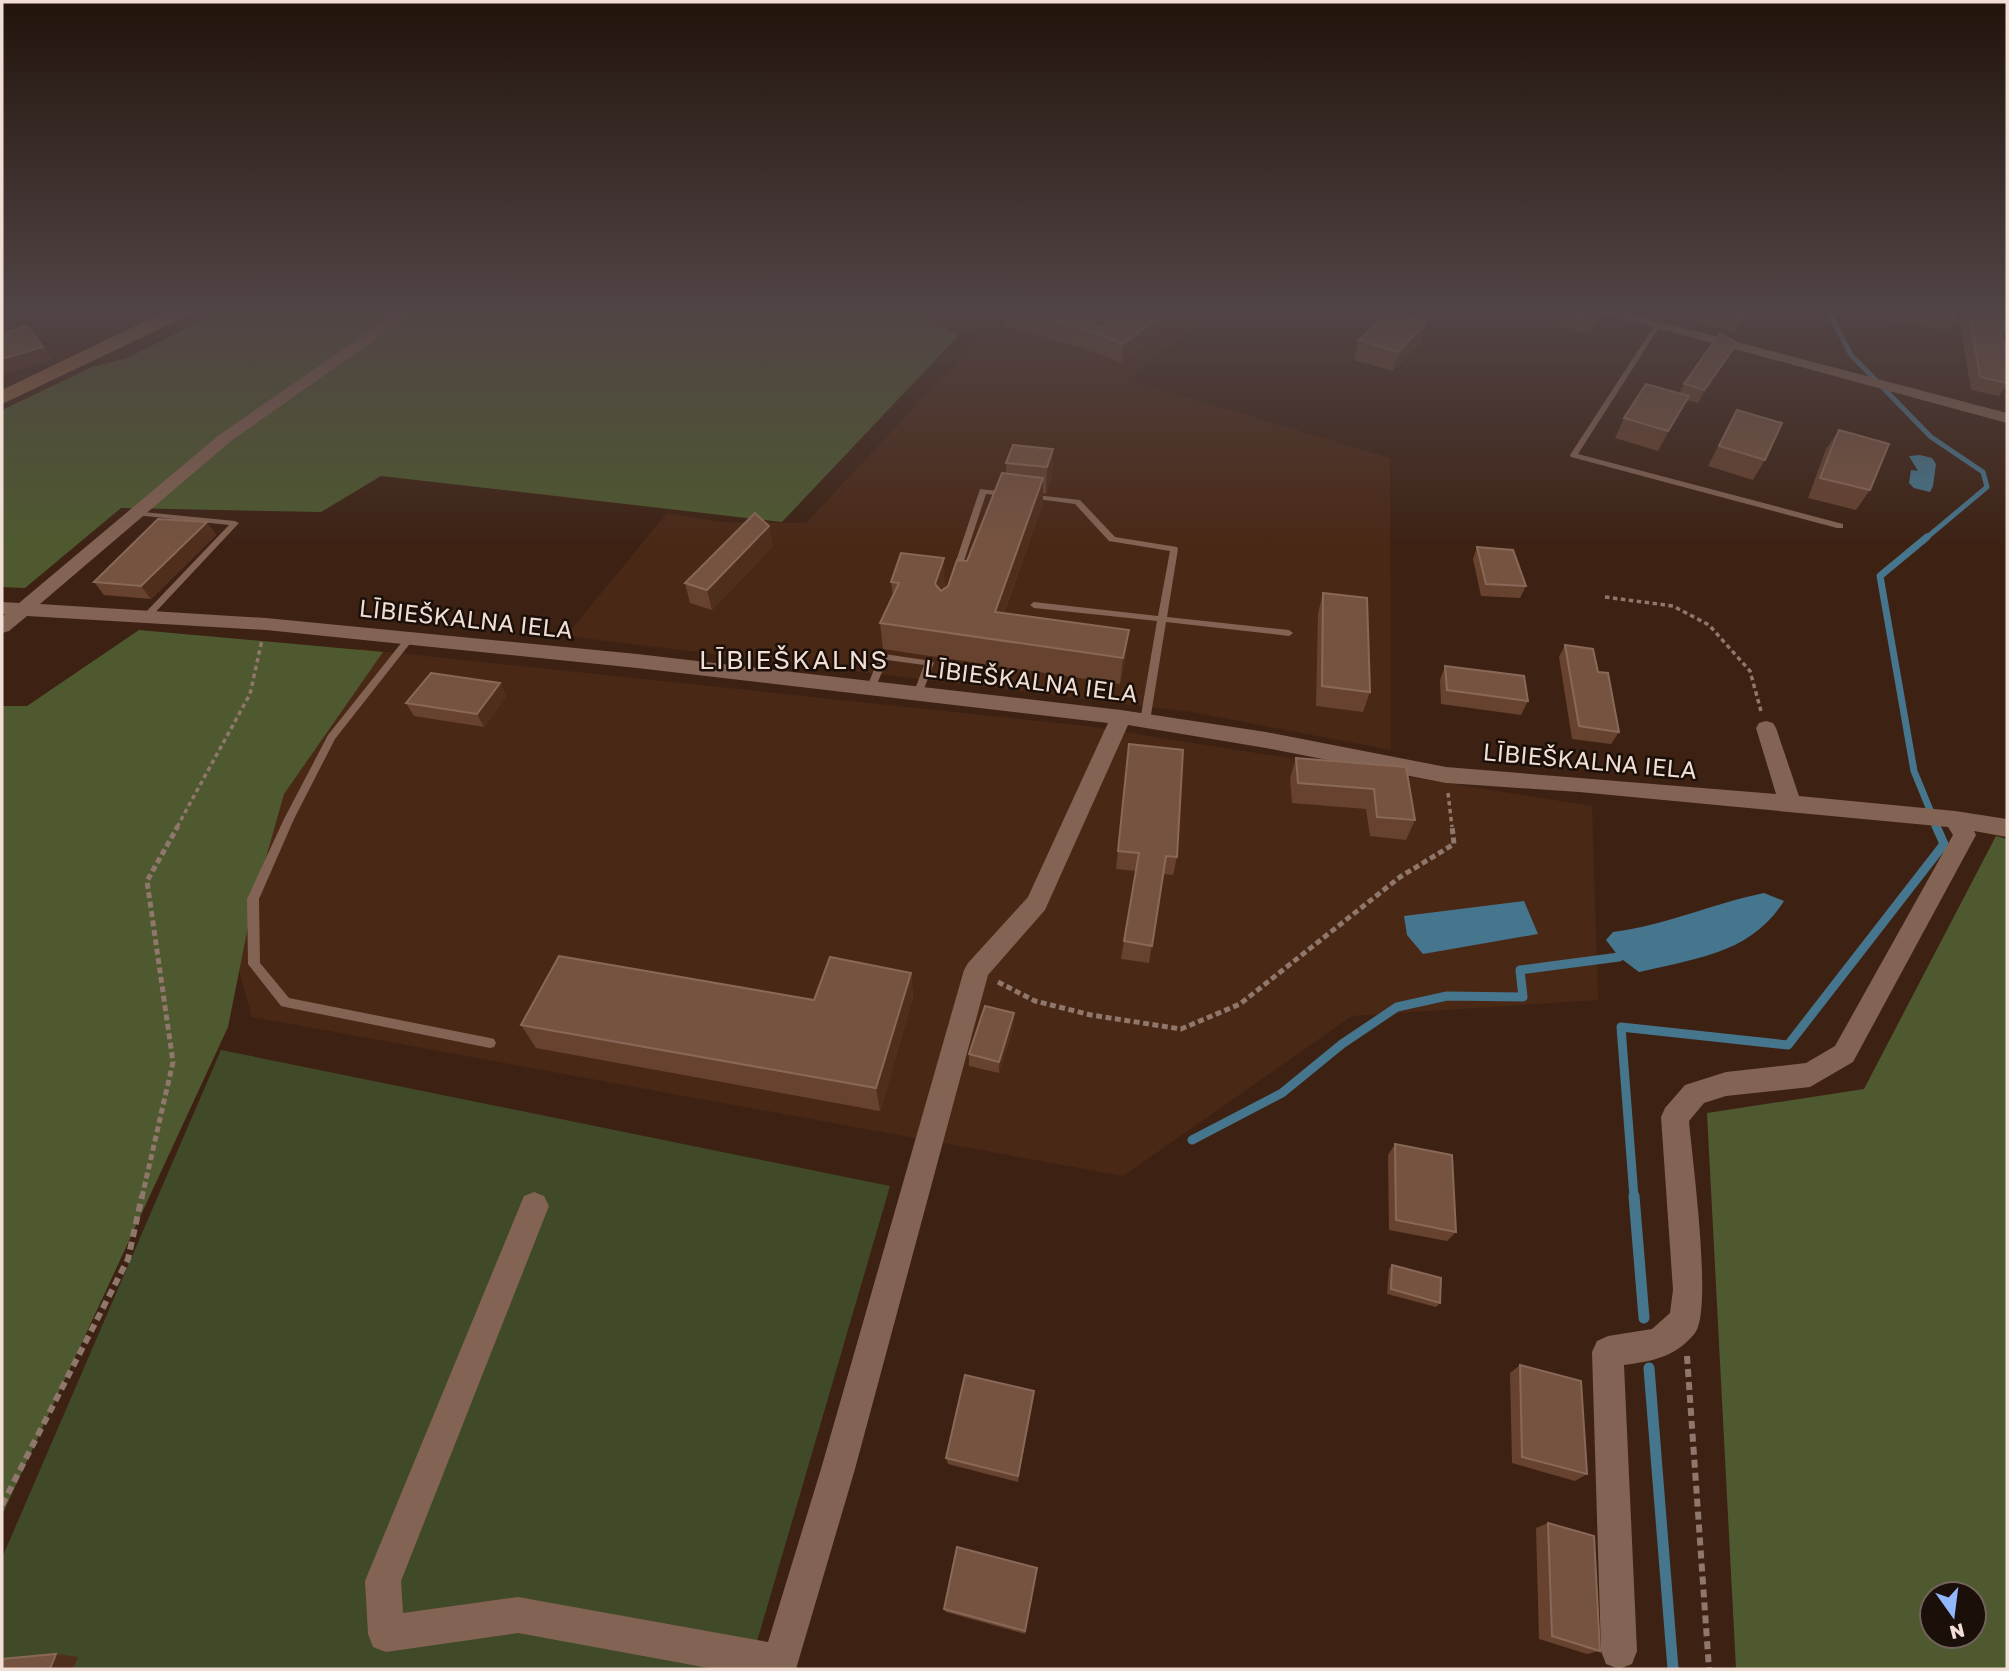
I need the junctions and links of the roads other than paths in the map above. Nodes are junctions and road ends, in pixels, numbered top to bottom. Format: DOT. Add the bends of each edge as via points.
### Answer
graph roads {
  1 [pos="19,390"];
  2 [pos="295,390"];
  3 [pos="1616,390"];
  4 [pos="1901,390"];
  5 [pos="2,398"];
  6 [pos="2007,418"];
  7 [pos="136,513"];
  8 [pos="1840,526"];
  9 [pos="951,587"];
  10 [pos="1034,605"];
  11 [pos="12,609"];
  12 [pos="147,616"];
  13 [pos="1162,619"];
  14 [pos="2,627"];
  15 [pos="1289,633"];
  16 [pos="409,639"];
  17 [pos="872,687"];
  18 [pos="919,692"];
  19 [pos="1121,717"];
  20 [pos="1145,721"];
  21 [pos="1766,728"];
  22 [pos="1790,803"];
  23 [pos="1955,818"];
  24 [pos="2007,828"];
  25 [pos="490,1043"];
  26 [pos="534,1206"];
  27 [pos="1619,1651"];
  28 [pos="779,1666"];
  1 -- 5 [label="main road"];
  2 -- 7 [label="street" via="225,438"];
  3 -- 8 [label="lane" via="1574,455"];
  4 -- 6 [label="street"];
  7 -- 11 [label="street"];
  7 -- 12 [label="lane" via="235,523"];
  9 -- 13 [label="lane" via="983,491 1077,502 1112,539 1174,549"];
  10 -- 13 [label="lane"];
  11 -- 12 [label="street, LĪBIEŠKALNA IELA"];
  11 -- 14 [label="street"];
  12 -- 16 [label="street, LĪBIEŠKALNA IELA"];
  13 -- 15 [label="lane"];
  13 -- 20 [label="lane"];
  16 -- 17 [label="street, LĪBIEŠKALNA IELA"];
  16 -- 25 [label="lane" via="331,737 289,819 253,899 254,964 285,1002"];
  17 -- 18 [label="street, LĪBIEŠKALNA IELA"];
  17 -- 18 [label="lane" via="884,657 929,663"];
  18 -- 19 [label="street, LĪBIEŠKALNA IELA"];
  19 -- 20 [label="street, LĪBIEŠKALNA IELA"];
  19 -- 28 [label="street" via="1037,903 977,970"];
  20 -- 22 [label="street, LĪBIEŠKALNA IELA" via="1446,775"];
  21 -- 22 [label="street"];
  22 -- 23 [label="street, LĪBIEŠKALNA IELA"];
  23 -- 24 [label="street, LĪBIEŠKALNA IELA"];
  23 -- 27 [label="street" via="1965,835 1844,1054 1810,1075 1726,1084 1695,1094 1675,1117 1688,1290 1685,1321 1658,1344 1608,1352"];
  26 -- 28 [label="street" via="383,1581 386,1634 518,1615"];
}
